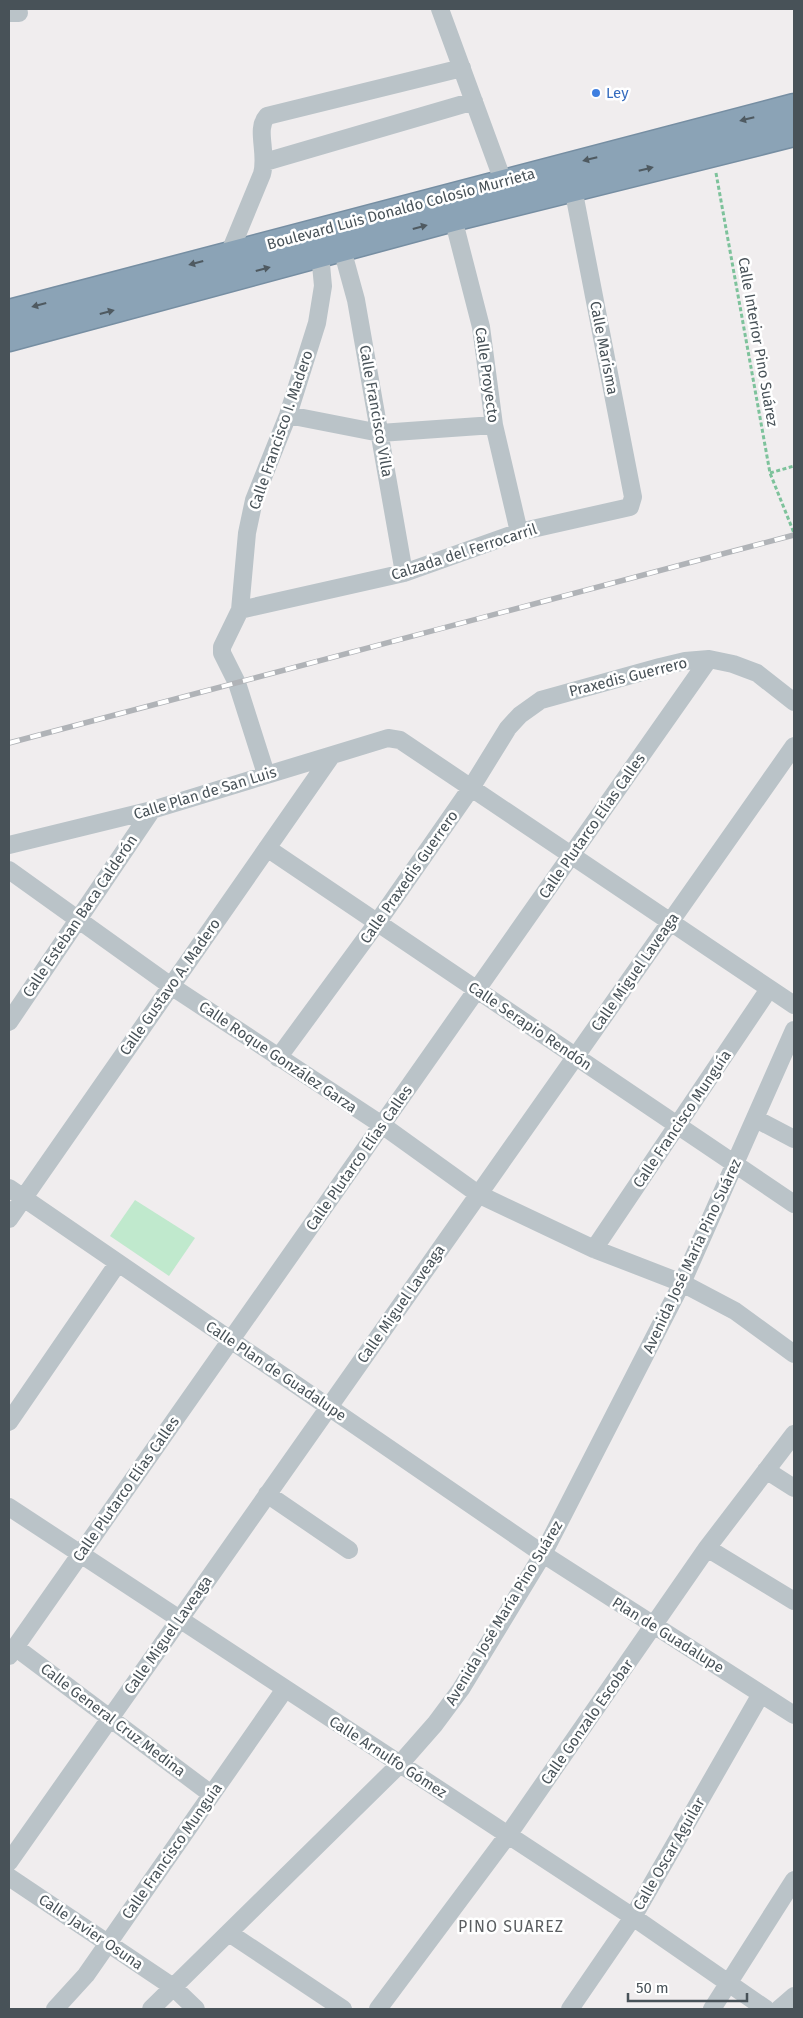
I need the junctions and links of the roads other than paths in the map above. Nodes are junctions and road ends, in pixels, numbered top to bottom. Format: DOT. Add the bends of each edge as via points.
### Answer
graph roads {
  1 [pos="440,9"];
  2 [pos="462,68"];
  3 [pos="474,101"];
  4 [pos="794,107"];
  5 [pos="794,133"];
  6 [pos="265,162"];
  7 [pos="503,181"];
  8 [pos="573,188"];
  9 [pos="453,218"];
  10 [pos="331,252"];
  11 [pos="229,254"];
  12 [pos="9,313"];
  13 [pos="9,338"];
  14 [pos="288,415"];
  15 [pos="494,425"];
  16 [pos="380,433"];
  17 [pos="630,508"];
  18 [pos="519,532"];
  19 [pos="404,574"];
  20 [pos="240,610"];
  21 [pos="709,660"];
  22 [pos="541,700"];
  23 [pos="794,702"];
  24 [pos="794,746"];
  25 [pos="332,755"];
  26 [pos="266,774"];
  27 [pos="471,788"];
  28 [pos="152,810"];
  29 [pos="9,845"];
  30 [pos="267,848"];
  31 [pos="571,856"];
  32 [pos="9,870"];
  33 [pos="78,920"];
  34 [pos="377,922"];
  35 [pos="670,922"];
  36 [pos="171,986"];
  37 [pos="769,988"];
  38 [pos="477,990"];
  39 [pos="794,1005"];
  40 [pos="10,1018"];
  41 [pos="794,1030"];
  42 [pos="576,1056"];
  43 [pos="278,1058"];
  44 [pos="756,1119"];
  45 [pos="677,1125"];
  46 [pos="382,1126"];
  47 [pos="794,1139"];
  48 [pos="736,1165"];
  49 [pos="9,1188"];
  50 [pos="478,1194"];
  51 [pos="23,1198"];
  52 [pos="794,1204"];
  53 [pos="9,1219"];
  54 [pos="594,1249"];
  55 [pos="118,1263"];
  56 [pos="682,1283"];
  57 [pos="231,1340"];
  58 [pos="794,1354"];
  59 [pos="328,1407"];
  60 [pos="9,1422"];
  61 [pos="794,1434"];
  62 [pos="766,1470"];
  63 [pos="794,1488"];
  64 [pos="267,1494"];
  65 [pos="9,1507"];
  66 [pos="707,1548"];
  67 [pos="348,1550"];
  68 [pos="80,1554"];
  69 [pos="543,1554"];
  70 [pos="794,1601"];
  71 [pos="179,1619"];
  72 [pos="654,1627"];
  73 [pos="12,1651"];
  74 [pos="285,1689"];
  75 [pos="761,1694"];
  76 [pos="794,1715"];
  77 [pos="110,1718"];
  78 [pos="400,1764"];
  79 [pos="211,1794"];
  80 [pos="508,1835"];
  81 [pos="9,1862"];
  82 [pos="9,1877"];
  83 [pos="794,1880"];
  84 [pos="633,1917"];
  85 [pos="229,1933"];
  86 [pos="107,1943"];
  87 [pos="729,1983"];
  88 [pos="173,1987"];
  89 [pos="794,1996"];
  90 [pos="55,2009"];
  91 [pos="151,2009"];
  92 [pos="196,2009"];
  93 [pos="343,2009"];
  94 [pos="378,2009"];
  95 [pos="570,2009"];
  96 [pos="712,2009"];
  97 [pos="766,2009"];
  98 [pos="779,2009"];
  1 -- 2 [label="street"];
  2 -- 3 [label="street"];
  2 -- 6 [label="street" via="267,116 261,122 260,130"];
  3 -- 6 [label="street"];
  3 -- 7 [label="street"];
  4 -- 7 [label="highway, Boulevard Luis Donaldo Colosio Murrieta, one-way"];
  8 -- 5 [label="highway, Boulevard Luis Donaldo Colosio Murrieta, one-way"];
  6 -- 11 [label="street"];
  7 -- 11 [label="highway, Boulevard Luis Donaldo Colosio Murrieta"];
  8 -- 9 [label="highway, Boulevard Luis Donaldo Colosio Murrieta"];
  8 -- 17 [label="street, Calle Marisma" via="633,497"];
  10 -- 9 [label="highway, Boulevard Luis Donaldo Colosio Murrieta, one-way"];
  9 -- 15 [label="street, Calle Proyecto" via="481,327"];
  13 -- 10 [label="highway, Boulevard Luis Donaldo Colosio Murrieta, one-way"];
  10 -- 14 [label="street, Calle Francisco I. Madero" via="321,305"];
  10 -- 16 [label="street, Calle Francisco Villa" via="356,300"];
  11 -- 12 [label="highway, Boulevard Luis Donaldo Colosio Murrieta, one-way"];
  14 -- 16 [label="street"];
  14 -- 20 [label="street, Calle Francisco I. Madero" via="254,500 247,533"];
  15 -- 16 [label="street"];
  15 -- 18 [label="street, Calle Proyecto"];
  16 -- 19 [label="street, Calle Francisco Villa"];
  17 -- 18 [label="street, Calzada del Ferrocarril"];
  18 -- 19 [label="street, Calzada del Ferrocarril"];
  19 -- 20 [label="street, Calzada del Ferrocarril"];
  20 -- 26 [label="street, Calle Francisco I. Madero" via="222,644 222,653 237,683"];
  21 -- 22 [label="street, Praxedis Guerrero" via="668,665"];
  21 -- 23 [label="street, Praxedis Guerrero" via="757,673"];
  21 -- 31 [label="street, Calle Plutarco Elías Calles"];
  22 -- 27 [label="street, Calle Praxedis Guerrero" via="508,728"];
  24 -- 35 [label="street, Calle Miguel Laveaga"];
  25 -- 26 [label="street, Calle Plan de San Luis"];
  25 -- 27 [label="street, Calle Plan de San Luis" via="388,738 400,740"];
  25 -- 30 [label="street, Calle Gustavo A. Madero"];
  26 -- 28 [label="street, Calle Plan de San Luis"];
  27 -- 31 [label="street"];
  27 -- 34 [label="street, Calle Praxedis Guerrero"];
  28 -- 29 [label="street, Calle Plan de San Luis"];
  28 -- 33 [label="street, Calle Esteban Baca Calderón"];
  30 -- 34 [label="street, Calle Serapio Rendón"];
  30 -- 36 [label="street, Calle Gustavo A. Madero"];
  31 -- 35 [label="street"];
  31 -- 38 [label="street, Calle Plutarco Elías Calles"];
  32 -- 33 [label="street, Calle Roque González Garza"];
  33 -- 36 [label="street, Calle Roque González Garza"];
  33 -- 40 [label="street, Calle Esteban Baca Calderón"];
  34 -- 38 [label="street, Calle Serapio Rendón"];
  34 -- 43 [label="street, Calle Praxedis Guerrero"];
  35 -- 37 [label="street"];
  35 -- 42 [label="street, Calle Miguel Laveaga"];
  36 -- 43 [label="street, Calle Roque González Garza"];
  36 -- 51 [label="street, Calle Gustavo A. Madero"];
  37 -- 39 [label="street"];
  37 -- 45 [label="street, Calle Francisco Munguía"];
  38 -- 42 [label="street, Calle Serapio Rendón"];
  38 -- 46 [label="street, Calle Plutarco Elías Calles"];
  41 -- 44 [label="street, Avenida José María Pino Suárez"];
  42 -- 45 [label="street, Calle Serapio Rendón"];
  42 -- 50 [label="street, Calle Miguel Laveaga"];
  43 -- 46 [label="street, Calle Roque González Garza"];
  44 -- 47 [label="street"];
  44 -- 48 [label="street, Avenida José María Pino Suárez"];
  45 -- 48 [label="street, Calle Serapio Rendón"];
  45 -- 54 [label="street, Calle Francisco Munguía"];
  46 -- 50 [label="street, Calle Roque González Garza"];
  46 -- 57 [label="street, Calle Plutarco Elías Calles"];
  48 -- 52 [label="street, Calle Serapio Rendón"];
  48 -- 56 [label="street, Avenida José María Pino Suárez"];
  49 -- 51 [label="street, Calle Plan de Guadalupe"];
  50 -- 54 [label="street, Calle Roque González Garza"];
  50 -- 59 [label="street, Calle Miguel Laveaga"];
  51 -- 53 [label="street, Calle Gustavo A. Madero"];
  51 -- 55 [label="street, Calle Plan de Guadalupe"];
  54 -- 56 [label="street, Calle Roque González Garza"];
  55 -- 57 [label="street, Calle Plan de Guadalupe"];
  55 -- 60 [label="street"];
  56 -- 58 [label="street, Calle Roque González Garza" via="735,1311"];
  56 -- 69 [label="street, Avenida José María Pino Suárez"];
  57 -- 59 [label="street, Calle Plan de Guadalupe"];
  57 -- 68 [label="street, Calle Plutarco Elías Calles"];
  59 -- 64 [label="street, Calle Miguel Laveaga"];
  59 -- 69 [label="street, Calle Plan de Guadalupe"];
  61 -- 62 [label="street, Calle Gonzalo Escobar"];
  62 -- 63 [label="street"];
  62 -- 66 [label="street, Calle Gonzalo Escobar"];
  64 -- 67 [label="street"];
  64 -- 71 [label="street, Calle Miguel Laveaga"];
  65 -- 68 [label="street, Calle Arnulfo Gómez"];
  66 -- 70 [label="street"];
  66 -- 72 [label="street, Calle Gonzalo Escobar"];
  68 -- 71 [label="street, Calle Arnulfo Gómez"];
  68 -- 73 [label="street, Calle Plutarco Elías Calles"];
  69 -- 72 [label="street, Plan de Guadalupe"];
  69 -- 78 [label="street, Avenida José María Pino Suárez" via="460,1689"];
  71 -- 74 [label="street, Calle Arnulfo Gómez"];
  71 -- 77 [label="street, Calle Miguel Laveaga"];
  72 -- 75 [label="street, Plan de Guadalupe"];
  72 -- 80 [label="street, Calle Gonzalo Escobar"];
  73 -- 77 [label="street, Calle General Cruz Medina"];
  74 -- 78 [label="street, Calle Arnulfo Gómez"];
  74 -- 79 [label="street, Calle Francisco Munguía"];
  75 -- 76 [label="street, Plan de Guadalupe"];
  75 -- 84 [label="street, Calle Oscar Aguilar"];
  77 -- 79 [label="street, Calle General Cruz Medina"];
  77 -- 81 [label="street, Calle Miguel Laveaga"];
  78 -- 80 [label="street, Calle Arnulfo Gómez"];
  78 -- 85 [label="street, Avenida José María Pino Suárez"];
  79 -- 86 [label="street, Calle Francisco Munguía"];
  80 -- 84 [label="street, Calle Arnulfo Gómez"];
  80 -- 94 [label="street, Calle Gonzalo Escobar"];
  82 -- 86 [label="street, Calle Javier Osuna"];
  83 -- 87 [label="street"];
  84 -- 87 [label="street, Calle Arnulfo Gómez"];
  84 -- 95 [label="street, Calle Oscar Aguilar"];
  85 -- 88 [label="street, Avenida José María Pino Suárez"];
  85 -- 93 [label="street"];
  86 -- 88 [label="street, Calle Javier Osuna"];
  86 -- 90 [label="street, Calle Francisco Munguía" via="86,1975"];
  87 -- 96 [label="street"];
  87 -- 97 [label="street, Calle Arnulfo Gómez"];
  88 -- 91 [label="street, Avenida José María Pino Suárez"];
  88 -- 92 [label="street, Calle Javier Osuna"];
  89 -- 98 [label="street"];
}
